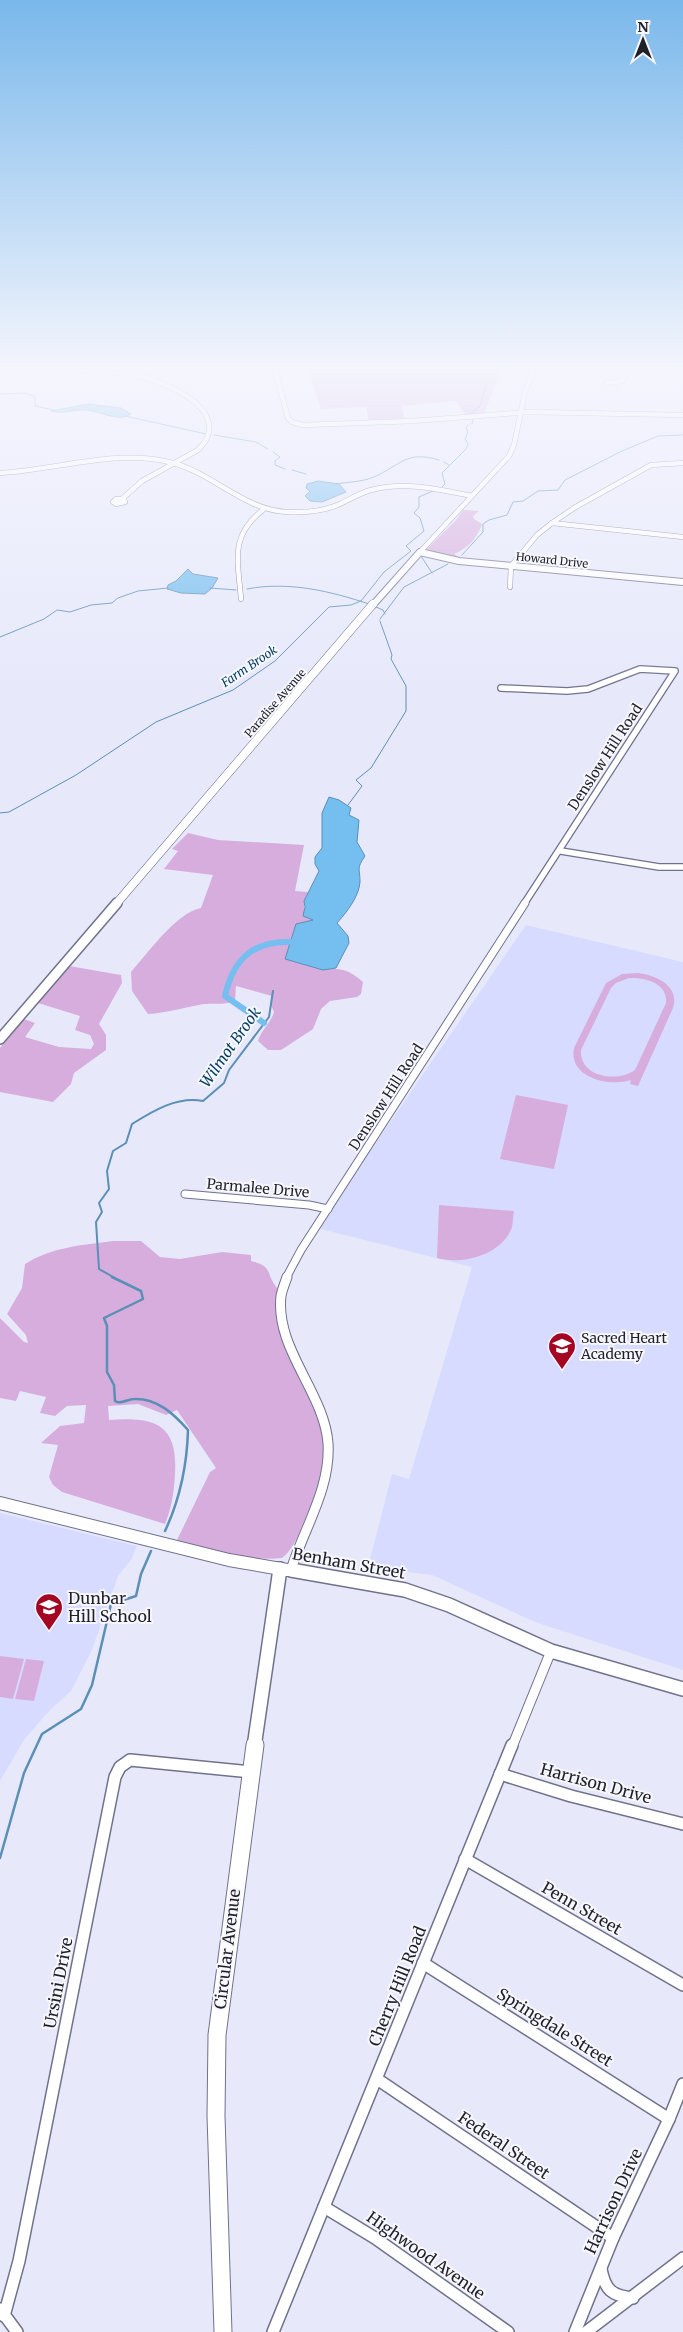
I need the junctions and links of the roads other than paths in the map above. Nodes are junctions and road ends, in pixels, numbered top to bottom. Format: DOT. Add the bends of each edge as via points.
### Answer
graph roads {
  1 [pos="153,475"];
  2 [pos="201,475"];
  3 [pos="491,475"];
  4 [pos="633,475"];
  5 [pos="472,496"];
  6 [pos="122,499"];
  7 [pos="264,509"];
  8 [pos="552,523"];
  9 [pos="683,537"];
  10 [pos="420,552"];
  11 [pos="511,566"];
  12 [pos="683,582"];
  13 [pos="510,587"];
  14 [pos="241,599"];
  15 [pos="501,688"];
  16 [pos="561,851"];
  17 [pos="683,867"];
  18 [pos="0,1039"];
  19 [pos="185,1194"];
  20 [pos="328,1209"];
  21 [pos="0,1503"];
  22 [pos="286,1570"];
  23 [pos="551,1651"];
  24 [pos="683,1689"];
  25 [pos="251,1772"];
  26 [pos="500,1774"];
  27 [pos="683,1824"];
  28 [pos="466,1859"];
  29 [pos="423,1963"];
  30 [pos="683,1985"];
  31 [pos="377,2079"];
  32 [pos="683,2084"];
  33 [pos="669,2119"];
  34 [pos="324,2207"];
  35 [pos="613,2238"];
  36 [pos="683,2258"];
  37 [pos="601,2267"];
  38 [pos="633,2298"];
  39 [pos="2,2312"];
  40 [pos="17,2332"];
  41 [pos="223,2332"];
  42 [pos="273,2332"];
  43 [pos="508,2332"];
  44 [pos="574,2332"];
  45 [pos="586,2332"];
  1 -- 6 [label="street"];
  2 -- 7 [label="street" via="247,503"];
  3 -- 5 [label="street, Paradise Avenue"];
  4 -- 8 [label="street"];
  5 -- 7 [label="street" via="432,487 396,486 369,490 320,510"];
  5 -- 10 [label="street, Paradise Avenue"];
  7 -- 14 [label="street" via="240,534 237,550"];
  8 -- 9 [label="street"];
  8 -- 11 [label="street" via="532,540"];
  10 -- 11 [label="street, Howard Drive" via="451,560"];
  10 -- 18 [label="street, Paradise Avenue"];
  11 -- 12 [label="street, Howard Drive"];
  11 -- 13 [label="street"];
  15 -- 16 [label="street, Denslow Hill Road" via="588,689 640,669 675,671"];
  16 -- 17 [label="street" via="659,867"];
  16 -- 20 [label="street, Denslow Hill Road"];
  19 -- 20 [label="street, Parmalee Drive"];
  20 -- 22 [label="street, Denslow Hill Road" via="287,1277 280,1306 285,1329 323,1419 328,1442 323,1491"];
  21 -- 22 [label="street, Benham Street" via="229,1560"];
  22 -- 23 [label="main road, Benham Street" via="405,1590 449,1605"];
  22 -- 25 [label="main road, Circular Avenue"];
  23 -- 24 [label="main road, Benham Street"];
  23 -- 26 [label="street, Cherry Hill Road"];
  25 -- 39 [label="street, Ursini Drive" via="130,1760 114,1777 19,2261"];
  25 -- 41 [label="main road, Circular Avenue" via="216,2045"];
  26 -- 27 [label="street, Harrison Drive" via="571,1796"];
  26 -- 28 [label="street, Cherry Hill Road"];
  28 -- 29 [label="street, Cherry Hill Road"];
  28 -- 30 [label="street, Penn Street"];
  29 -- 31 [label="street, Cherry Hill Road"];
  29 -- 33 [label="street, Springdale Street"];
  31 -- 34 [label="street, Cherry Hill Road"];
  31 -- 35 [label="street, Federal Street"];
  32 -- 33 [label="street, Harrison Drive"];
  33 -- 35 [label="street, Harrison Drive"];
  34 -- 42 [label="street, Cherry Hill Road"];
  34 -- 43 [label="street, Highwood Avenue" via="375,2238"];
  35 -- 37 [label="street, Harrison Drive"];
  36 -- 38 [label="street"];
  37 -- 38 [label="street" via="604,2285 609,2292 615,2297"];
  37 -- 44 [label="street, Harrison Drive"];
  38 -- 45 [label="street"];
  39 -- 40 [label="street, Ursini Drive"];
}
